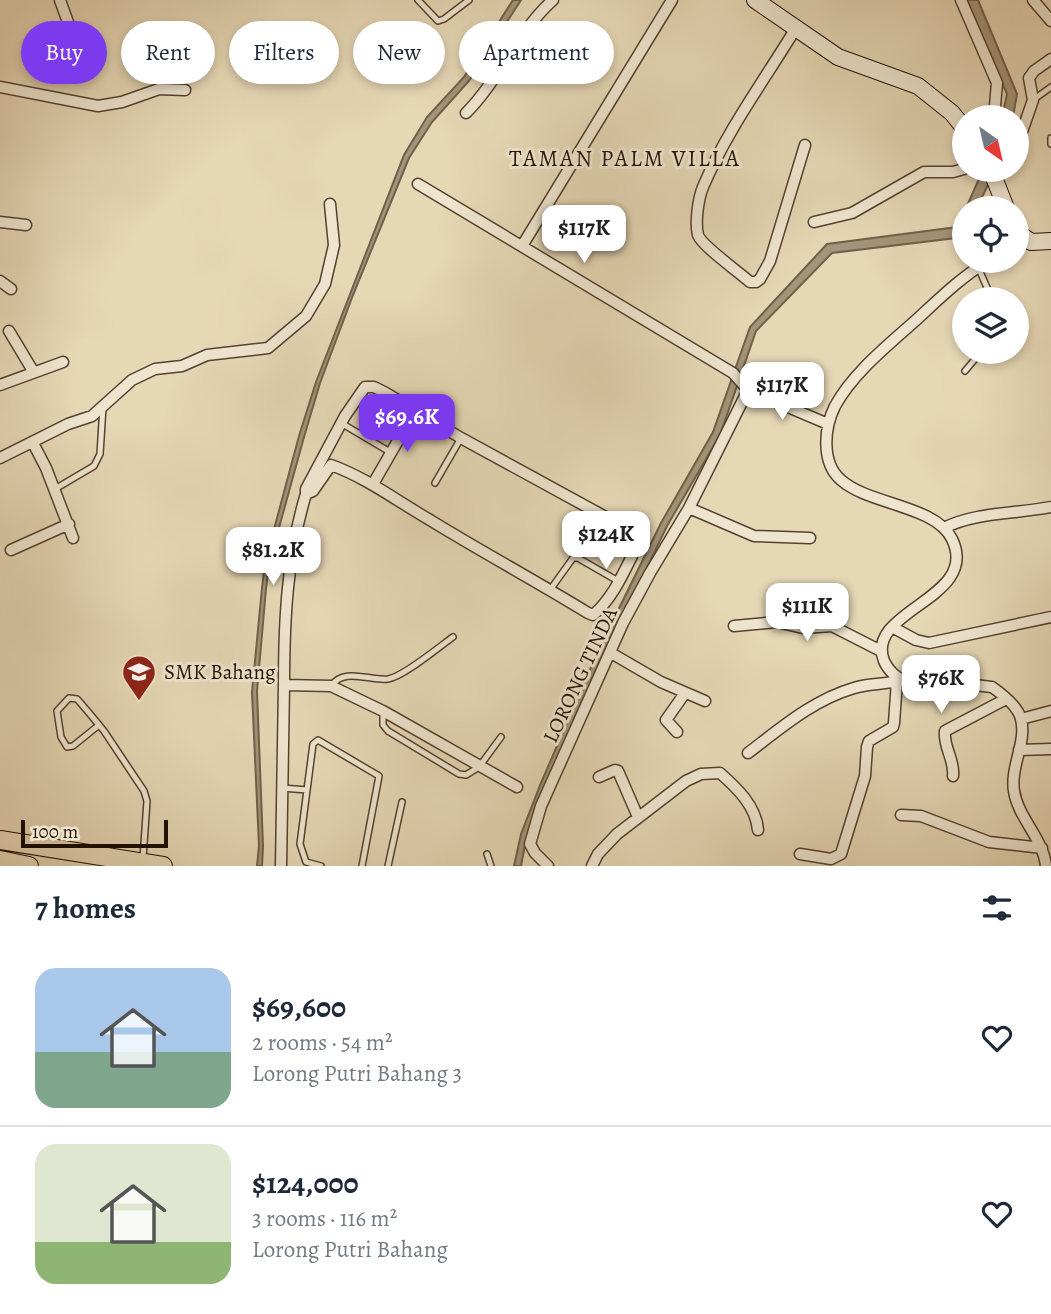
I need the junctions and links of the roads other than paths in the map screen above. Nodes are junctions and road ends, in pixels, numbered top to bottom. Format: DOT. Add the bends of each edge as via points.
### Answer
graph roads {
  1 [pos="60,0"];
  2 [pos="418,0"];
  3 [pos="469,0"];
  4 [pos="553,0"];
  5 [pos="672,0"];
  6 [pos="755,0"];
  7 [pos="961,0"];
  8 [pos="1033,0"];
  9 [pos="68,21"];
  10 [pos="1051,21"];
  11 [pos="796,28"];
  12 [pos="1051,59"];
  13 [pos="0,87"];
  14 [pos="1051,87"];
  15 [pos="185,90"];
  16 [pos="1033,100"];
  17 [pos="995,105"];
  18 [pos="1029,112"];
  19 [pos="466,113"];
  20 [pos="952,113"];
  21 [pos="1051,138"];
  22 [pos="805,145"];
  23 [pos="1051,145"];
  24 [pos="952,173"];
  25 [pos="418,184"];
  26 [pos="330,204"];
  27 [pos="0,222"];
  28 [pos="814,222"];
  29 [pos="26,225"];
  30 [pos="1029,240"];
  31 [pos="1051,241"];
  32 [pos="522,246"];
  33 [pos="971,273"];
  34 [pos="0,281"];
  35 [pos="11,289"];
  36 [pos="9,331"];
  37 [pos="63,362"];
  38 [pos="971,364"];
  39 [pos="965,371"];
  40 [pos="33,372"];
  41 [pos="741,381"];
  42 [pos="0,385"];
  43 [pos="103,407"];
  44 [pos="415,411"];
  45 [pos="341,423"];
  46 [pos="828,424"];
  47 [pos="461,438"];
  48 [pos="33,443"];
  49 [pos="390,452"];
  50 [pos="0,458"];
  51 [pos="326,463"];
  52 [pos="435,483"];
  53 [pos="373,484"];
  54 [pos="55,490"];
  55 [pos="1051,507"];
  56 [pos="690,509"];
  57 [pos="69,524"];
  58 [pos="944,528"];
  59 [pos="74,538"];
  60 [pos="810,538"];
  61 [pos="11,550"];
  62 [pos="618,581"];
  63 [pos="550,590"];
  64 [pos="1051,617"];
  65 [pos="734,626"];
  66 [pos="892,627"];
  67 [pos="453,637"];
  68 [pos="881,651"];
  69 [pos="611,653"];
  70 [pos="899,680"];
  71 [pos="284,685"];
  72 [pos="331,686"];
  73 [pos="685,693"];
  74 [pos="1006,699"];
  75 [pos="705,701"];
  76 [pos="383,710"];
  77 [pos="1051,711"];
  78 [pos="1021,719"];
  79 [pos="99,725"];
  80 [pos="677,732"];
  81 [pos="501,737"];
  82 [pos="1051,749"];
  83 [pos="1019,750"];
  84 [pos="748,753"];
  85 [pos="479,766"];
  86 [pos="953,776"];
  87 [pos="599,777"];
  88 [pos="517,787"];
  89 [pos="282,788"];
  90 [pos="307,790"];
  91 [pos="402,802"];
  92 [pos="901,815"];
  93 [pos="638,817"];
  94 [pos="758,830"];
  95 [pos="6,841"];
  96 [pos="35,845"];
  97 [pos="1042,848"];
  98 [pos="61,850"];
  99 [pos="487,854"];
  100 [pos="800,854"];
  101 [pos="142,862"];
  102 [pos="16,864"];
  103 [pos="78,866"];
  104 [pos="163,866"];
  105 [pos="281,866"];
  106 [pos="321,866"];
  107 [pos="362,866"];
  108 [pos="388,866"];
  109 [pos="491,866"];
  110 [pos="548,866"];
  111 [pos="592,866"];
  112 [pos="1046,866"];
  1 -- 9 [label="street"];
  2 -- 3 [label="lane" via="438,21"];
  4 -- 19 [label="street"];
  5 -- 32 [label="street"];
  6 -- 11 [label="main road"];
  7 -- 17 [label="street" via="998,83"];
  8 -- 10 [label="street"];
  11 -- 20 [label="main road" via="848,62 918,86"];
  11 -- 22 [label="street" via="701,190 698,238 750,282 760,279 770,261"];
  12 -- 16 [label="street" via="1031,74"];
  13 -- 15 [label="street" via="99,106 159,89"];
  14 -- 16 [label="lane"];
  16 -- 18 [label="street"];
  21 -- 23 [label="lane"];
  24 -- 28 [label="street" via="924,172 852,213"];
  25 -- 32 [label="street"];
  26 -- 43 [label="street" via="334,245 325,284 306,316 268,348 207,355 182,366 155,369 132,380"];
  27 -- 29 [label="street"];
  30 -- 31 [label="main road"];
  32 -- 41 [label="street"];
  33 -- 46 [label="street" via="849,386"];
  34 -- 35 [label="street"];
  36 -- 40 [label="street"];
  37 -- 40 [label="street"];
  38 -- 39 [label="lane"];
  40 -- 42 [label="street"];
  41 -- 46 [label="street"];
  41 -- 56 [label="street, LORONG TINDA"];
  43 -- 48 [label="street"];
  43 -- 54 [label="lane" via="100,454 94,466"];
  44 -- 45 [label="street" via="374,387 365,387"];
  44 -- 47 [label="street"];
  44 -- 49 [label="street"];
  45 -- 49 [label="lane"];
  45 -- 51 [label="street"];
  46 -- 58 [label="street" via="827,451 841,480"];
  47 -- 52 [label="lane"];
  47 -- 62 [label="street" via="633,532 638,544"];
  48 -- 50 [label="street"];
  48 -- 54 [label="street"];
  49 -- 53 [label="street"];
  51 -- 53 [label="street"];
  51 -- 71 [label="street" via="313,491 306,494 293,548"];
  53 -- 63 [label="street"];
  54 -- 57 [label="street"];
  55 -- 58 [label="street" via="969,518"];
  56 -- 60 [label="street" via="754,536"];
  56 -- 69 [label="street, LORONG TINDA" via="650,573"];
  57 -- 59 [label="street"];
  57 -- 61 [label="street"];
  58 -- 66 [label="street" via="955,548 953,573"];
  62 -- 63 [label="lane" via="573,558"];
  62 -- 63 [label="street" via="593,615"];
  64 -- 66 [label="street" via="929,643"];
  65 -- 68 [label="street" via="777,622 803,628 838,627"];
  66 -- 68 [label="street"];
  67 -- 72 [label="lane" via="392,678 346,676"];
  68 -- 70 [label="street"];
  69 -- 73 [label="street"];
  69 -- 110 [label="street, LORONG TINDA" via="532,834 532,849"];
  70 -- 74 [label="street" via="992,687"];
  70 -- 84 [label="street" via="858,686 830,697 792,718"];
  70 -- 100 [label="street" via="894,723 869,741 865,776 841,854 831,859"];
  71 -- 72 [label="street"];
  71 -- 89 [label="street"];
  72 -- 76 [label="street"];
  73 -- 75 [label="street"];
  73 -- 80 [label="street" via="666,720"];
  74 -- 78 [label="street"];
  74 -- 86 [label="street" via="945,731"];
  76 -- 85 [label="street"];
  76 -- 85 [label="lane" via="383,726 410,747 459,774 466,775"];
  77 -- 78 [label="street"];
  78 -- 83 [label="street"];
  79 -- 79 [label="lane" via="74,697 57,710 67,747"];
  79 -- 101 [label="lane" via="147,801"];
  81 -- 85 [label="lane"];
  82 -- 83 [label="street"];
  83 -- 97 [label="street" via="1014,793"];
  85 -- 88 [label="street"];
  87 -- 93 [label="street" via="618,771"];
  89 -- 90 [label="lane"];
  89 -- 105 [label="street"];
  90 -- 106 [label="lane" via="302,855 306,862"];
  90 -- 107 [label="lane" via="313,744 318,740 379,776"];
  91 -- 108 [label="lane"];
  92 -- 97 [label="street" via="921,816 989,842"];
  93 -- 94 [label="street" via="695,775 720,773 747,802"];
  93 -- 111 [label="street" via="604,848"];
  95 -- 96 [label="main road"];
  95 -- 102 [label="main road"];
  96 -- 98 [label="main road"];
  96 -- 102 [label="main road"];
  97 -- 112 [label="street"];
  98 -- 101 [label="main road"];
  98 -- 103 [label="main road" via="65,863"];
  99 -- 109 [label="lane"];
  101 -- 104 [label="main road"];
}
